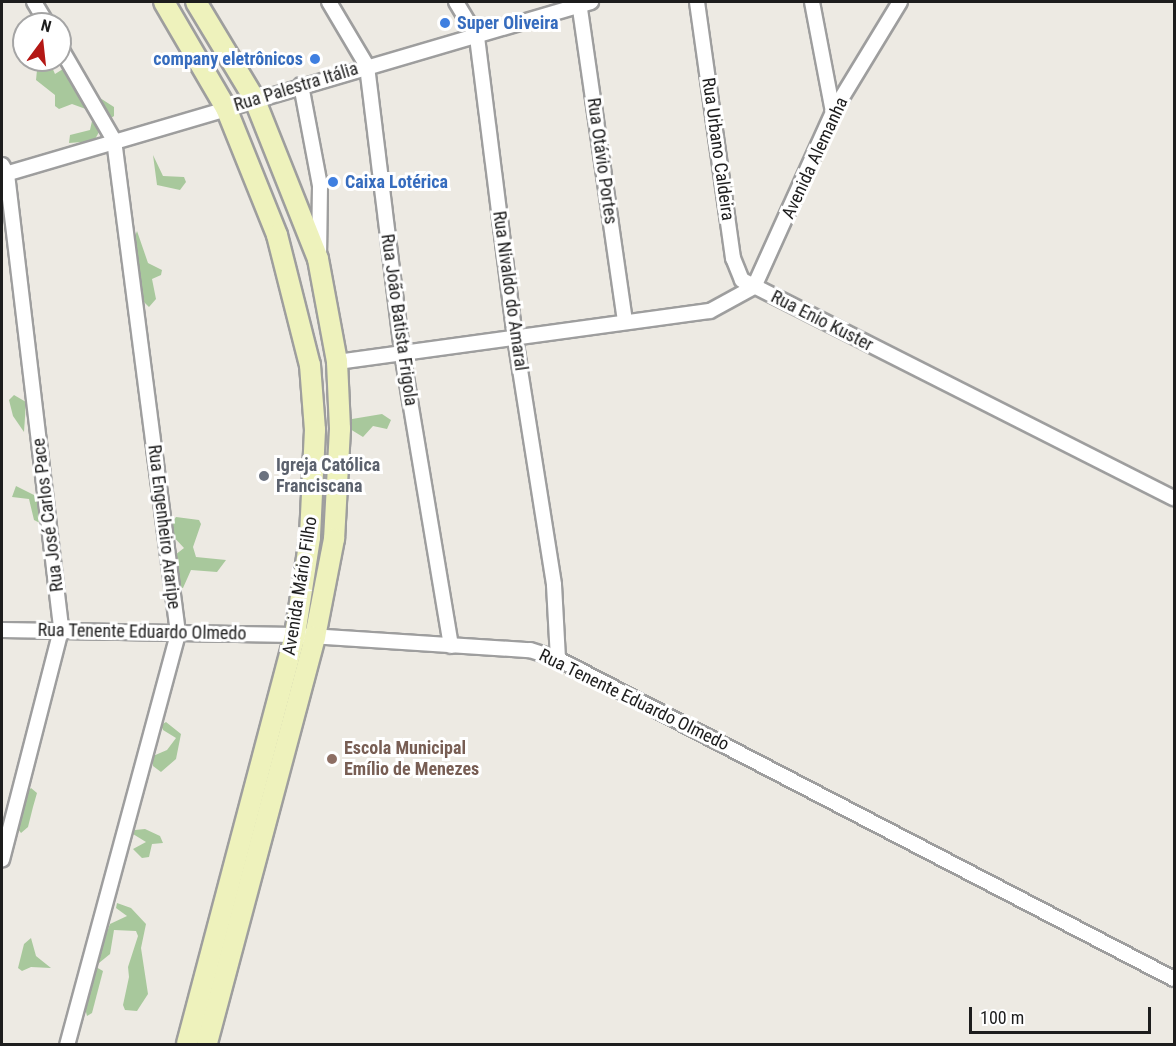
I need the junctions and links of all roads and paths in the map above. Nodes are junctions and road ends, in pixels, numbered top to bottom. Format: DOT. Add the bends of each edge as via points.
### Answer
graph roads {
  1 [pos="164,2"];
  2 [pos="196,2"];
  3 [pos="329,2"];
  4 [pos="456,2"];
  5 [pos="697,2"];
  6 [pos="812,2"];
  7 [pos="900,2"];
  8 [pos="583,3"];
  9 [pos="477,37"];
  10 [pos="367,66"];
  11 [pos="72,68"];
  12 [pos="301,85"];
  13 [pos="254,98"];
  14 [pos="226,108"];
  15 [pos="833,112"];
  16 [pos="114,140"];
  17 [pos="3,171"];
  18 [pos="318,260"];
  19 [pos="754,287"];
  20 [pos="625,322"];
  21 [pos="515,338"];
  22 [pos="402,353"];
  23 [pos="337,362"];
  24 [pos="1174,498"];
  25 [pos="2,630"];
  26 [pos="61,630"];
  27 [pos="178,634"];
  28 [pos="305,636"];
  29 [pos="452,646"];
  30 [pos="558,659"];
  31 [pos="2,860"];
  32 [pos="1174,979"];
  33 [pos="67,1044"];
  34 [pos="187,1044"];
  35 [pos="207,1044"];
  1 -- 14 [label="main road, Avenida Mário Filho"];
  2 -- 13 [label="main road, Avenida Mário Filho"];
  3 -- 10 [label="street, Rua João Batista Frigola"];
  4 -- 9 [label="street, Rua Nivaldo do Amaral"];
  5 -- 19 [label="street, Rua Urbano Caldeira" via="733,258 742,280"];
  6 -- 15 [label="street"];
  7 -- 15 [label="street, Avenida Alemanha"];
  8 -- 9 [label="street, Rua Palestra Itália"];
  8 -- 20 [label="street, Rua Otávio Portes"];
  9 -- 10 [label="street, Rua Palestra Itália"];
  9 -- 21 [label="street, Rua Nivaldo do Amaral"];
  10 -- 12 [label="street, Rua Palestra Itália"];
  10 -- 22 [label="street, Rua João Batista Frigola"];
  11 -- 16 [label="street, Rua Engenheiro Araripe"];
  12 -- 13 [label="street, Rua Palestra Itália"];
  12 -- 18 [label="street" via="320,186"];
  13 -- 14 [label="street, Rua Palestra Itália"];
  13 -- 18 [label="main road, Avenida Mário Filho"];
  14 -- 16 [label="street, Rua Palestra Itália"];
  14 -- 28 [label="main road, Avenida Mário Filho" via="278,235 310,365 314,486"];
  15 -- 19 [label="street, Avenida Alemanha"];
  16 -- 17 [label="street, Rua Palestra Itália"];
  16 -- 27 [label="street, Rua Engenheiro Araripe"];
  17 -- 26 [label="street, Rua José Carlos Pace"];
  18 -- 23 [label="main road, Avenida Mário Filho"];
  19 -- 20 [label="street, Rua Enio Kuster" via="710,311"];
  19 -- 24 [label="street, Rua Enio Kuster"];
  20 -- 21 [label="street, Rua Enio Kuster"];
  21 -- 22 [label="street, Rua Enio Kuster"];
  21 -- 30 [label="street, Rua Nivaldo do Amaral" via="554,585"];
  22 -- 23 [label="street, Rua Enio Kuster"];
  22 -- 29 [label="street, Rua João Batista Frigola"];
  23 -- 28 [label="main road, Avenida Mário Filho" via="340,429 334,539"];
  25 -- 26 [label="street, Rua Tenente Eduardo Olmedo"];
  26 -- 27 [label="street, Rua Tenente Eduardo Olmedo"];
  26 -- 31 [label="street, Rua José Carlos Pace"];
  27 -- 28 [label="street, Rua Tenente Eduardo Olmedo"];
  27 -- 33 [label="street, Rua Engenheiro Araripe"];
  28 -- 29 [label="street, Rua Tenente Eduardo Olmedo"];
  28 -- 34 [label="main road, Avenida Mário Filho"];
  28 -- 35 [label="main road, Avenida Mário Filho"];
  29 -- 30 [label="street, Rua Tenente Eduardo Olmedo" via="530,650"];
  30 -- 32 [label="street, Rua Tenente Eduardo Olmedo"];
}
